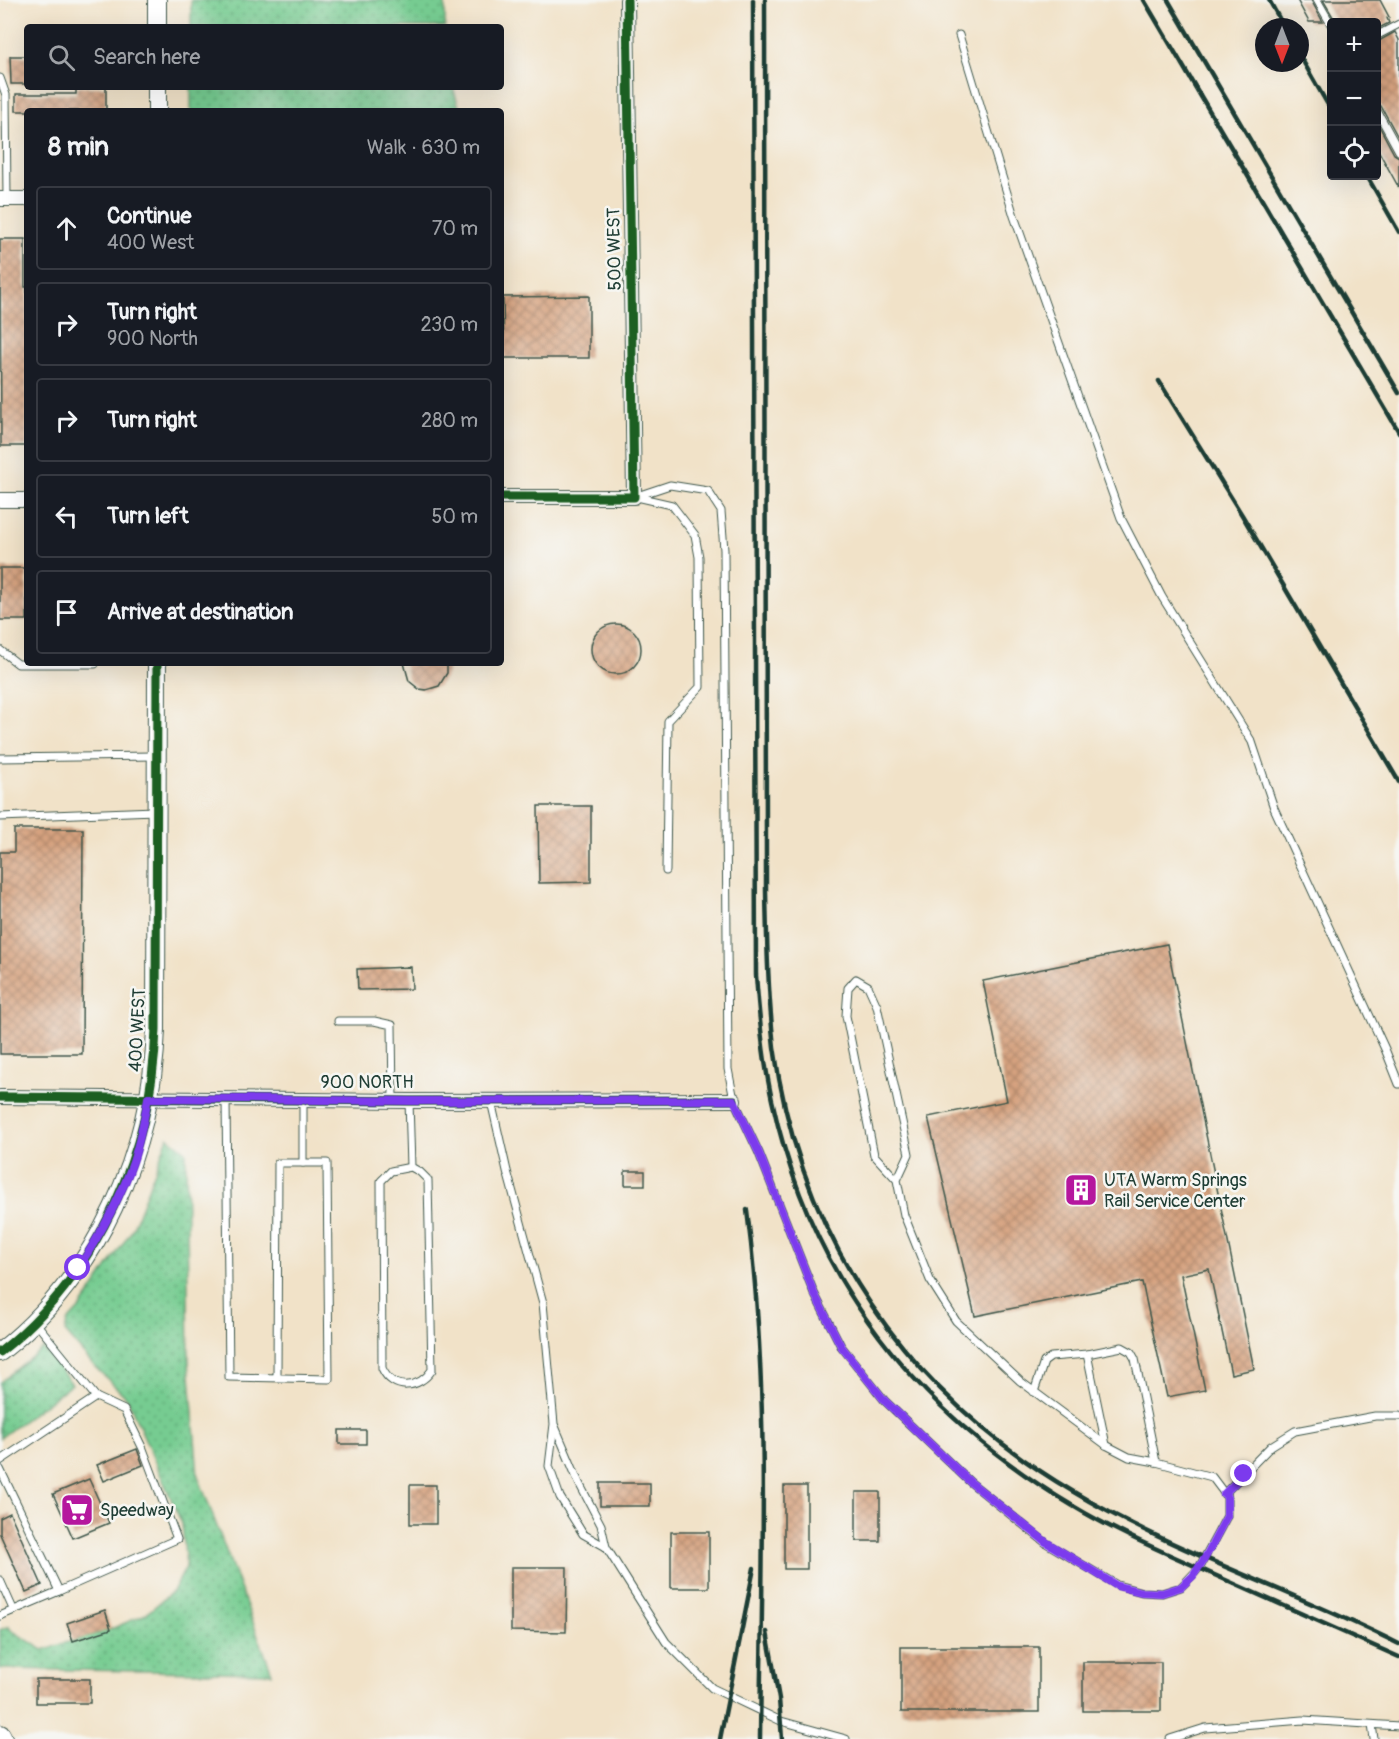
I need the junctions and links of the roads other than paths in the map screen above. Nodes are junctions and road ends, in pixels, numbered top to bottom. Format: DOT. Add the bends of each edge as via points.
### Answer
graph roads {
  1 [pos="157,0"];
  2 [pos="627,0"];
  3 [pos="1317,0"];
  4 [pos="1327,18"];
  5 [pos="157,24"];
  6 [pos="1399,24"];
  7 [pos="1381,34"];
  8 [pos="959,35"];
  9 [pos="0,78"];
  10 [pos="157,90"];
  11 [pos="157,108"];
  12 [pos="1381,117"];
  13 [pos="1399,151"];
  14 [pos="4,199"];
  15 [pos="24,199"];
  16 [pos="504,497"];
  17 [pos="634,497"];
  18 [pos="0,500"];
  19 [pos="24,500"];
  20 [pos="0,651"];
  21 [pos="24,664"];
  22 [pos="157,666"];
  23 [pos="157,756"];
  24 [pos="0,758"];
  25 [pos="157,811"];
  26 [pos="0,817"];
  27 [pos="666,871"];
  28 [pos="338,1021"];
  29 [pos="1399,1084"];
  30 [pos="0,1097"];
  31 [pos="148,1098"];
  32 [pos="226,1100"];
  33 [pos="303,1100"];
  34 [pos="393,1100"];
  35 [pos="734,1100"];
  36 [pos="409,1101"];
  37 [pos="491,1101"];
  38 [pos="303,1163"];
  39 [pos="411,1167"];
  40 [pos="897,1180"];
  41 [pos="34,1321"];
  42 [pos="0,1352"];
  43 [pos="1087,1353"];
  44 [pos="277,1378"];
  45 [pos="1034,1392"];
  46 [pos="96,1397"];
  47 [pos="1399,1416"];
  48 [pos="554,1424"];
  49 [pos="1106,1445"];
  50 [pos="0,1461"];
  51 [pos="1156,1462"];
  52 [pos="0,1469"];
  53 [pos="1224,1494"];
  54 [pos="606,1547"];
  55 [pos="0,1580"];
  56 [pos="59,1591"];
  57 [pos="13,1609"];
  58 [pos="0,1616"];
  59 [pos="1372,1725"];
  60 [pos="1399,1726"];
  61 [pos="846,1739"];
  62 [pos="1170,1739"];
  63 [pos="1374,1739"];
  1 -- 5 [label="street"];
  2 -- 17 [label="street, 500 WEST"];
  3 -- 4 [label="lane"];
  6 -- 7 [label="lane"];
  8 -- 29 [label="lane" via="1014,216 1121,518 1162,597 1251,742 1274,808"];
  9 -- 14 [label="lane" via="6,95"];
  10 -- 11 [label="street"];
  12 -- 13 [label="lane"];
  14 -- 15 [label="street"];
  16 -- 17 [label="street"];
  17 -- 27 [label="lane" via="672,505 694,535 699,557 700,687 668,721"];
  17 -- 35 [label="lane" via="670,485 708,491 721,511 728,1069"];
  18 -- 19 [label="street"];
  20 -- 21 [label="lane"];
  22 -- 23 [label="street, 400 WEST"];
  23 -- 24 [label="lane"];
  23 -- 25 [label="street, 400 WEST"];
  25 -- 26 [label="lane"];
  25 -- 31 [label="street, 400 WEST" via="156,1038"];
  28 -- 34 [label="lane" via="392,1025"];
  30 -- 31 [label="street, 900 NORTH"];
  31 -- 32 [label="street, 900 NORTH"];
  31 -- 41 [label="street, 400 WEST" via="134,1161 110,1214 78,1268"];
  32 -- 33 [label="street, 900 NORTH"];
  32 -- 44 [label="lane" via="230,1377"];
  33 -- 34 [label="street, 900 NORTH"];
  33 -- 38 [label="lane"];
  34 -- 36 [label="street, 900 NORTH"];
  35 -- 37 [label="street, 900 NORTH"];
  35 -- 53 [label="lane" via="814,1293 841,1346 885,1401 970,1482 1046,1542 1117,1586 1162,1593 1181,1587 1199,1568 1227,1516"];
  36 -- 37 [label="street, 900 NORTH"];
  36 -- 39 [label="lane"];
  37 -- 48 [label="lane" via="543,1303"];
  38 -- 44 [label="lane" via="278,1163"];
  38 -- 44 [label="lane" via="327,1163 329,1379"];
  39 -- 39 [label="lane" via="428,1180 432,1370 417,1384 404,1385 386,1376 382,1368 381,1181 391,1171"];
  40 -- 40 [label="lane" via="874,1155 846,1016 848,988 856,979 868,986 876,1006 909,1155"];
  40 -- 45 [label="lane" via="904,1215 930,1281 956,1321"];
  41 -- 42 [label="street, 400 WEST"];
  41 -- 46 [label="lane"];
  43 -- 45 [label="lane" via="1051,1357 1044,1362"];
  43 -- 49 [label="lane"];
  43 -- 51 [label="lane" via="1122,1347 1131,1352"];
  45 -- 49 [label="lane"];
  46 -- 50 [label="lane"];
  46 -- 56 [label="lane" via="118,1406 128,1417 177,1539"];
  47 -- 53 [label="lane" via="1375,1416 1294,1431 1271,1446"];
  48 -- 54 [label="lane" via="601,1525"];
  48 -- 54 [label="lane" via="549,1466 560,1497 583,1534"];
  49 -- 51 [label="lane" via="1130,1457"];
  51 -- 53 [label="lane" via="1212,1477"];
  52 -- 56 [label="lane"];
  54 -- 61 [label="lane" via="666,1642 712,1688 781,1721"];
  55 -- 57 [label="lane"];
  56 -- 57 [label="lane"];
  57 -- 58 [label="lane"];
  59 -- 60 [label="lane"];
  59 -- 62 [label="lane" via="1303,1720 1205,1728"];
  59 -- 63 [label="lane"];
}
